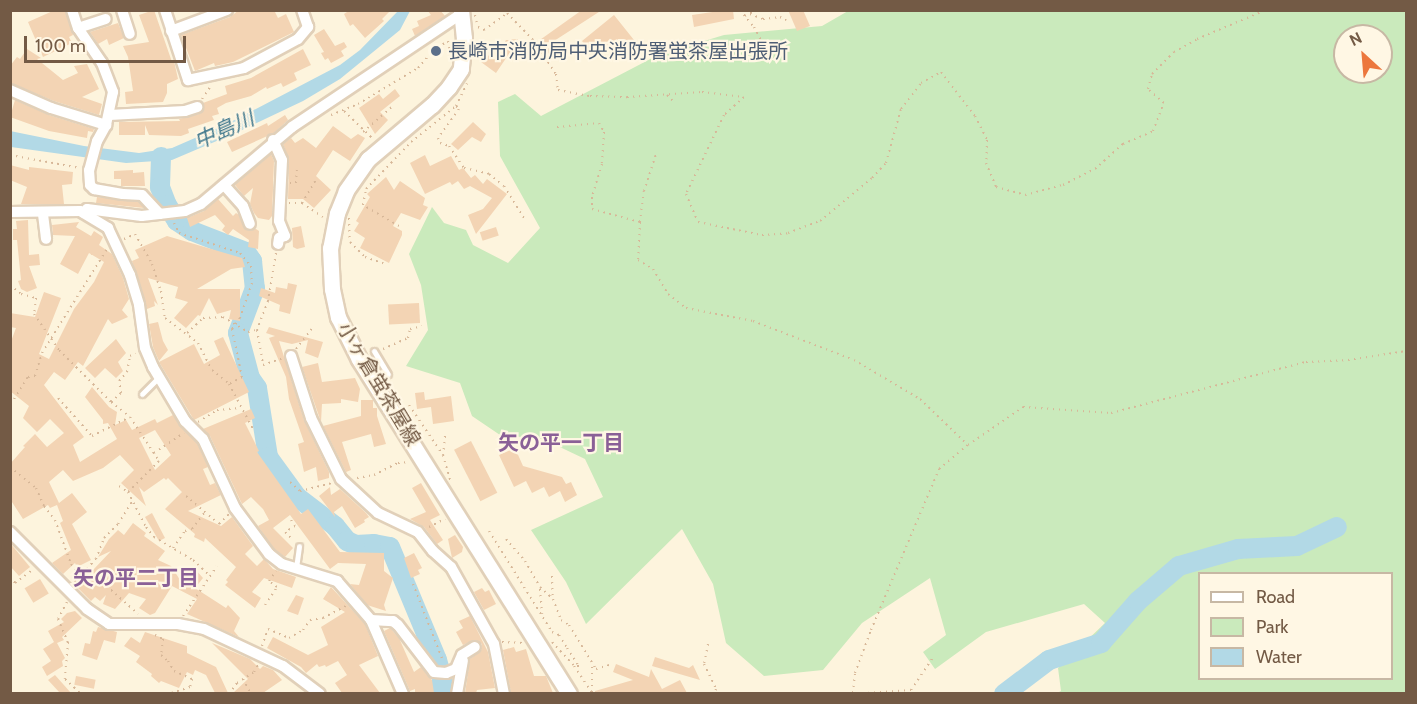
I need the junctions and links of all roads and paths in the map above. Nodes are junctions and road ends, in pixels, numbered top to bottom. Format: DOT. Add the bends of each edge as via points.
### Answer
graph roads {
  1 [pos="72,10"];
  2 [pos="123,10"];
  3 [pos="165,10"];
  4 [pos="227,10"];
  5 [pos="302,10"];
  6 [pos="740,10"];
  7 [pos="756,10"];
  8 [pos="1266,10"];
  9 [pos="465,13"];
  10 [pos="750,14"];
  11 [pos="745,16"];
  12 [pos="106,19"];
  13 [pos="786,20"];
  14 [pos="78,28"];
  15 [pos="171,31"];
  16 [pos="130,34"];
  17 [pos="763,45"];
  18 [pos="452,54"];
  19 [pos="219,74"];
  20 [pos="470,74"];
  21 [pos="10,90"];
  22 [pos="667,95"];
  23 [pos="675,103"];
  24 [pos="197,106"];
  25 [pos="393,106"];
  26 [pos="456,106"];
  27 [pos="107,120"];
  28 [pos="556,127"];
  29 [pos="363,132"];
  30 [pos="273,140"];
  31 [pos="374,140"];
  32 [pos="10,155"];
  33 [pos="656,155"];
  34 [pos="89,170"];
  35 [pos="315,181"];
  36 [pos="224,184"];
  37 [pos="302,203"];
  38 [pos="280,204"];
  39 [pos="325,209"];
  40 [pos="10,212"];
  41 [pos="84,213"];
  42 [pos="169,213"];
  43 [pos="43,214"];
  44 [pos="348,217"];
  45 [pos="525,220"];
  46 [pos="640,222"];
  47 [pos="250,224"];
  48 [pos="399,226"];
  49 [pos="46,239"];
  50 [pos="116,243"];
  51 [pos="278,244"];
  52 [pos="99,263"];
  53 [pos="385,264"];
  54 [pos="10,285"];
  55 [pos="234,324"];
  56 [pos="422,326"];
  57 [pos="313,327"];
  58 [pos="257,330"];
  59 [pos="187,333"];
  60 [pos="52,339"];
  61 [pos="145,348"];
  62 [pos="374,351"];
  63 [pos="1407,351"];
  64 [pos="291,356"];
  65 [pos="388,374"];
  66 [pos="159,377"];
  67 [pos="229,384"];
  68 [pos="142,394"];
  69 [pos="58,398"];
  70 [pos="14,399"];
  71 [pos="111,402"];
  72 [pos="409,405"];
  73 [pos="240,408"];
  74 [pos="130,417"];
  75 [pos="192,427"];
  76 [pos="253,429"];
  77 [pos="445,436"];
  78 [pos="968,445"];
  79 [pos="154,453"];
  80 [pos="443,455"];
  81 [pos="414,462"];
  82 [pos="10,467"];
  83 [pos="341,479"];
  84 [pos="290,483"];
  85 [pos="449,483"];
  86 [pos="118,486"];
  87 [pos="351,486"];
  88 [pos="128,492"];
  89 [pos="186,496"];
  90 [pos="133,500"];
  91 [pos="204,513"];
  92 [pos="449,517"];
  93 [pos="291,520"];
  94 [pos="219,524"];
  95 [pos="489,531"];
  96 [pos="10,532"];
  97 [pos="418,532"];
  98 [pos="506,539"];
  99 [pos="299,546"];
  100 [pos="173,548"];
  101 [pos="41,563"];
  102 [pos="282,564"];
  103 [pos="217,566"];
  104 [pos="296,568"];
  105 [pos="84,572"];
  106 [pos="81,576"];
  107 [pos="210,576"];
  108 [pos="552,576"];
  109 [pos="10,577"];
  110 [pos="60,582"];
  111 [pos="413,584"];
  112 [pos="540,587"];
  113 [pos="72,594"];
  114 [pos="553,599"];
  115 [pos="354,600"];
  116 [pos="265,605"];
  117 [pos="542,616"];
  118 [pos="371,620"];
  119 [pos="178,624"];
  120 [pos="144,625"];
  121 [pos="548,640"];
  122 [pos="494,644"];
  123 [pos="521,644"];
  124 [pos="708,644"];
  125 [pos="475,646"];
  126 [pos="261,655"];
  127 [pos="462,655"];
  128 [pos="933,657"];
  129 [pos="592,663"];
  130 [pos="609,665"];
  131 [pos="578,670"];
  132 [pos="446,673"];
  133 [pos="243,679"];
  134 [pos="81,693"];
  135 [pos="169,693"];
  136 [pos="229,693"];
  137 [pos="251,693"];
  138 [pos="320,693"];
  139 [pos="403,693"];
  140 [pos="456,693"];
  141 [pos="504,693"];
  142 [pos="569,693"];
  143 [pos="592,693"];
  144 [pos="714,693"];
  145 [pos="852,693"];
  1 -- 14 [label="street"];
  2 -- 16 [label="street"];
  3 -- 15 [label="street"];
  4 -- 15 [label="street"];
  5 -- 19 [label="street" via="308,27 298,39 243,68"];
  6 -- 11 [label="path"];
  7 -- 10 [label="path"];
  8 -- 22 [label="path" via="1197,39 1174,52 1152,74 1148,89 1164,103 1153,131 1123,144 1095,169 1063,185 1025,195 996,187 986,163 987,140 975,116 941,72 921,83 901,109 886,163 872,178 819,220 788,233 762,235 698,222 686,194 724,115 744,97 702,92"];
  9 -- 22 [label="path" via="477,15 478,27 484,30 507,13 535,42 556,74 558,90 590,96"];
  9 -- 30 [label="street"];
  9 -- 142 [label="street, 小ヶ倉蛍茶屋線" via="461,69 449,87 368,159 345,191 330,248 332,289 338,317 359,359"];
  10 -- 11 [label="path"];
  10 -- 13 [label="path"];
  11 -- 17 [label="path"];
  12 -- 14 [label="street"];
  14 -- 27 [label="street" via="102,63 113,92"];
  15 -- 19 [label="street" via="188,80"];
  18 -- 29 [label="path" via="448,41 418,68 343,110"];
  19 -- 24 [label="path"];
  20 -- 26 [label="path"];
  21 -- 27 [label="street" via="51,108"];
  22 -- 23 [label="path"];
  24 -- 27 [label="street" via="185,111"];
  25 -- 29 [label="path"];
  26 -- 45 [label="path" via="459,109 438,138 440,143 449,146 465,168 489,174 504,186"];
  26 -- 48 [label="path" via="411,142 366,189 363,205"];
  27 -- 34 [label="street"];
  28 -- 46 [label="path" via="599,123 604,132 602,164 592,209"];
  29 -- 31 [label="path"];
  30 -- 36 [label="street"];
  30 -- 38 [label="street" via="282,160"];
  32 -- 34 [label="path"];
  33 -- 46 [label="path" via="644,191"];
  34 -- 42 [label="street" via="94,189 142,195"];
  35 -- 37 [label="path"];
  36 -- 42 [label="street" via="201,204"];
  36 -- 47 [label="street" via="243,206"];
  37 -- 38 [label="path"];
  37 -- 39 [label="path" via="322,217"];
  38 -- 51 [label="street" via="279,221 285,236 279,238"];
  40 -- 43 [label="street"];
  41 -- 42 [label="street" via="87,209 142,216"];
  41 -- 43 [label="street"];
  41 -- 50 [label="street" via="108,228"];
  42 -- 55 [label="path" via="179,233 240,253 251,266 252,283 240,318"];
  43 -- 49 [label="street"];
  44 -- 53 [label="path" via="350,242 365,257"];
  46 -- 78 [label="path" via="638,260 653,269 668,294 686,308 753,321 854,360 920,399"];
  50 -- 59 [label="path" via="135,234 152,264 165,318"];
  50 -- 61 [label="street" via="139,305"];
  51 -- 58 [label="path" via="268,301"];
  52 -- 60 [label="path"];
  54 -- 60 [label="path" via="21,294 36,298 34,314"];
  55 -- 58 [label="path" via="248,332"];
  55 -- 59 [label="path" via="224,317 202,318"];
  55 -- 67 [label="path" via="232,337 242,377"];
  56 -- 62 [label="path" via="410,329 408,339"];
  57 -- 64 [label="path"];
  58 -- 64 [label="path" via="263,365"];
  59 -- 67 [label="path" via="212,370"];
  60 -- 70 [label="path" via="42,353 35,376 28,377"];
  60 -- 71 [label="path"];
  61 -- 66 [label="street"];
  61 -- 71 [label="path" via="130,356 127,372 119,381 121,393"];
  62 -- 65 [label="lane"];
  63 -- 78 [label="path" via="1306,362 1111,412 1023,406"];
  64 -- 83 [label="street" via="311,418"];
  66 -- 68 [label="lane"];
  66 -- 75 [label="street"];
  67 -- 73 [label="path"];
  69 -- 74 [label="path" via="92,436"];
  71 -- 74 [label="path"];
  72 -- 80 [label="path"];
  73 -- 75 [label="path" via="217,410"];
  73 -- 76 [label="path"];
  74 -- 79 [label="path"];
  75 -- 79 [label="path"];
  75 -- 102 [label="street" via="203,439 235,508 269,554"];
  77 -- 80 [label="path"];
  78 -- 145 [label="path" via="939,469 871,630"];
  79 -- 88 [label="path" via="159,460"];
  80 -- 85 [label="path"];
  81 -- 87 [label="path" via="398,463 374,475 359,477"];
  82 -- 106 [label="path" via="36,488 55,520 71,564"];
  83 -- 84 [label="path" via="300,491"];
  83 -- 87 [label="street"];
  86 -- 88 [label="path"];
  87 -- 97 [label="street" via="378,513"];
  88 -- 90 [label="path"];
  89 -- 91 [label="path"];
  90 -- 100 [label="path" via="154,537"];
  90 -- 105 [label="path"];
  91 -- 94 [label="path"];
  91 -- 100 [label="path"];
  92 -- 97 [label="path"];
  93 -- 99 [label="path" via="295,526 285,532"];
  95 -- 117 [label="path"];
  96 -- 101 [label="street"];
  97 -- 122 [label="street" via="451,567"];
  98 -- 112 [label="path"];
  99 -- 104 [label="lane"];
  100 -- 107 [label="path"];
  101 -- 109 [label="path" via="15,583"];
  101 -- 110 [label="street"];
  102 -- 104 [label="street"];
  102 -- 116 [label="path" via="269,581 277,587"];
  103 -- 107 [label="path"];
  104 -- 115 [label="street" via="337,581"];
  105 -- 106 [label="path"];
  105 -- 120 [label="path" via="102,582 138,614"];
  106 -- 110 [label="path" via="75,582"];
  107 -- 119 [label="path"];
  108 -- 114 [label="path"];
  110 -- 113 [label="street"];
  111 -- 132 [label="path"];
  112 -- 114 [label="path"];
  112 -- 117 [label="path"];
  113 -- 120 [label="street" via="94,616 109,624"];
  113 -- 134 [label="path" via="58,619 68,642 65,679"];
  114 -- 129 [label="path" via="561,620 569,625"];
  115 -- 118 [label="street"];
  115 -- 126 [label="path" via="323,618 310,620 303,630 289,638 268,629"];
  117 -- 131 [label="path" via="552,632 559,635"];
  118 -- 132 [label="street" via="393,621 434,672"];
  118 -- 139 [label="street"];
  119 -- 120 [label="street"];
  119 -- 126 [label="street" via="204,629"];
  120 -- 135 [label="path" via="163,639 161,656 174,671 192,679 190,687"];
  121 -- 131 [label="path"];
  122 -- 123 [label="path"];
  122 -- 141 [label="street"];
  124 -- 144 [label="path" via="704,664 716,689"];
  125 -- 127 [label="street"];
  126 -- 133 [label="path" via="254,672"];
  126 -- 138 [label="street"];
  127 -- 132 [label="street" via="456,669"];
  127 -- 140 [label="street" via="464,665"];
  128 -- 145 [label="path" via="911,690"];
  129 -- 130 [label="path" via="596,669"];
  129 -- 143 [label="path"];
  131 -- 143 [label="path"];
  133 -- 136 [label="path"];
  133 -- 137 [label="path"];
}
